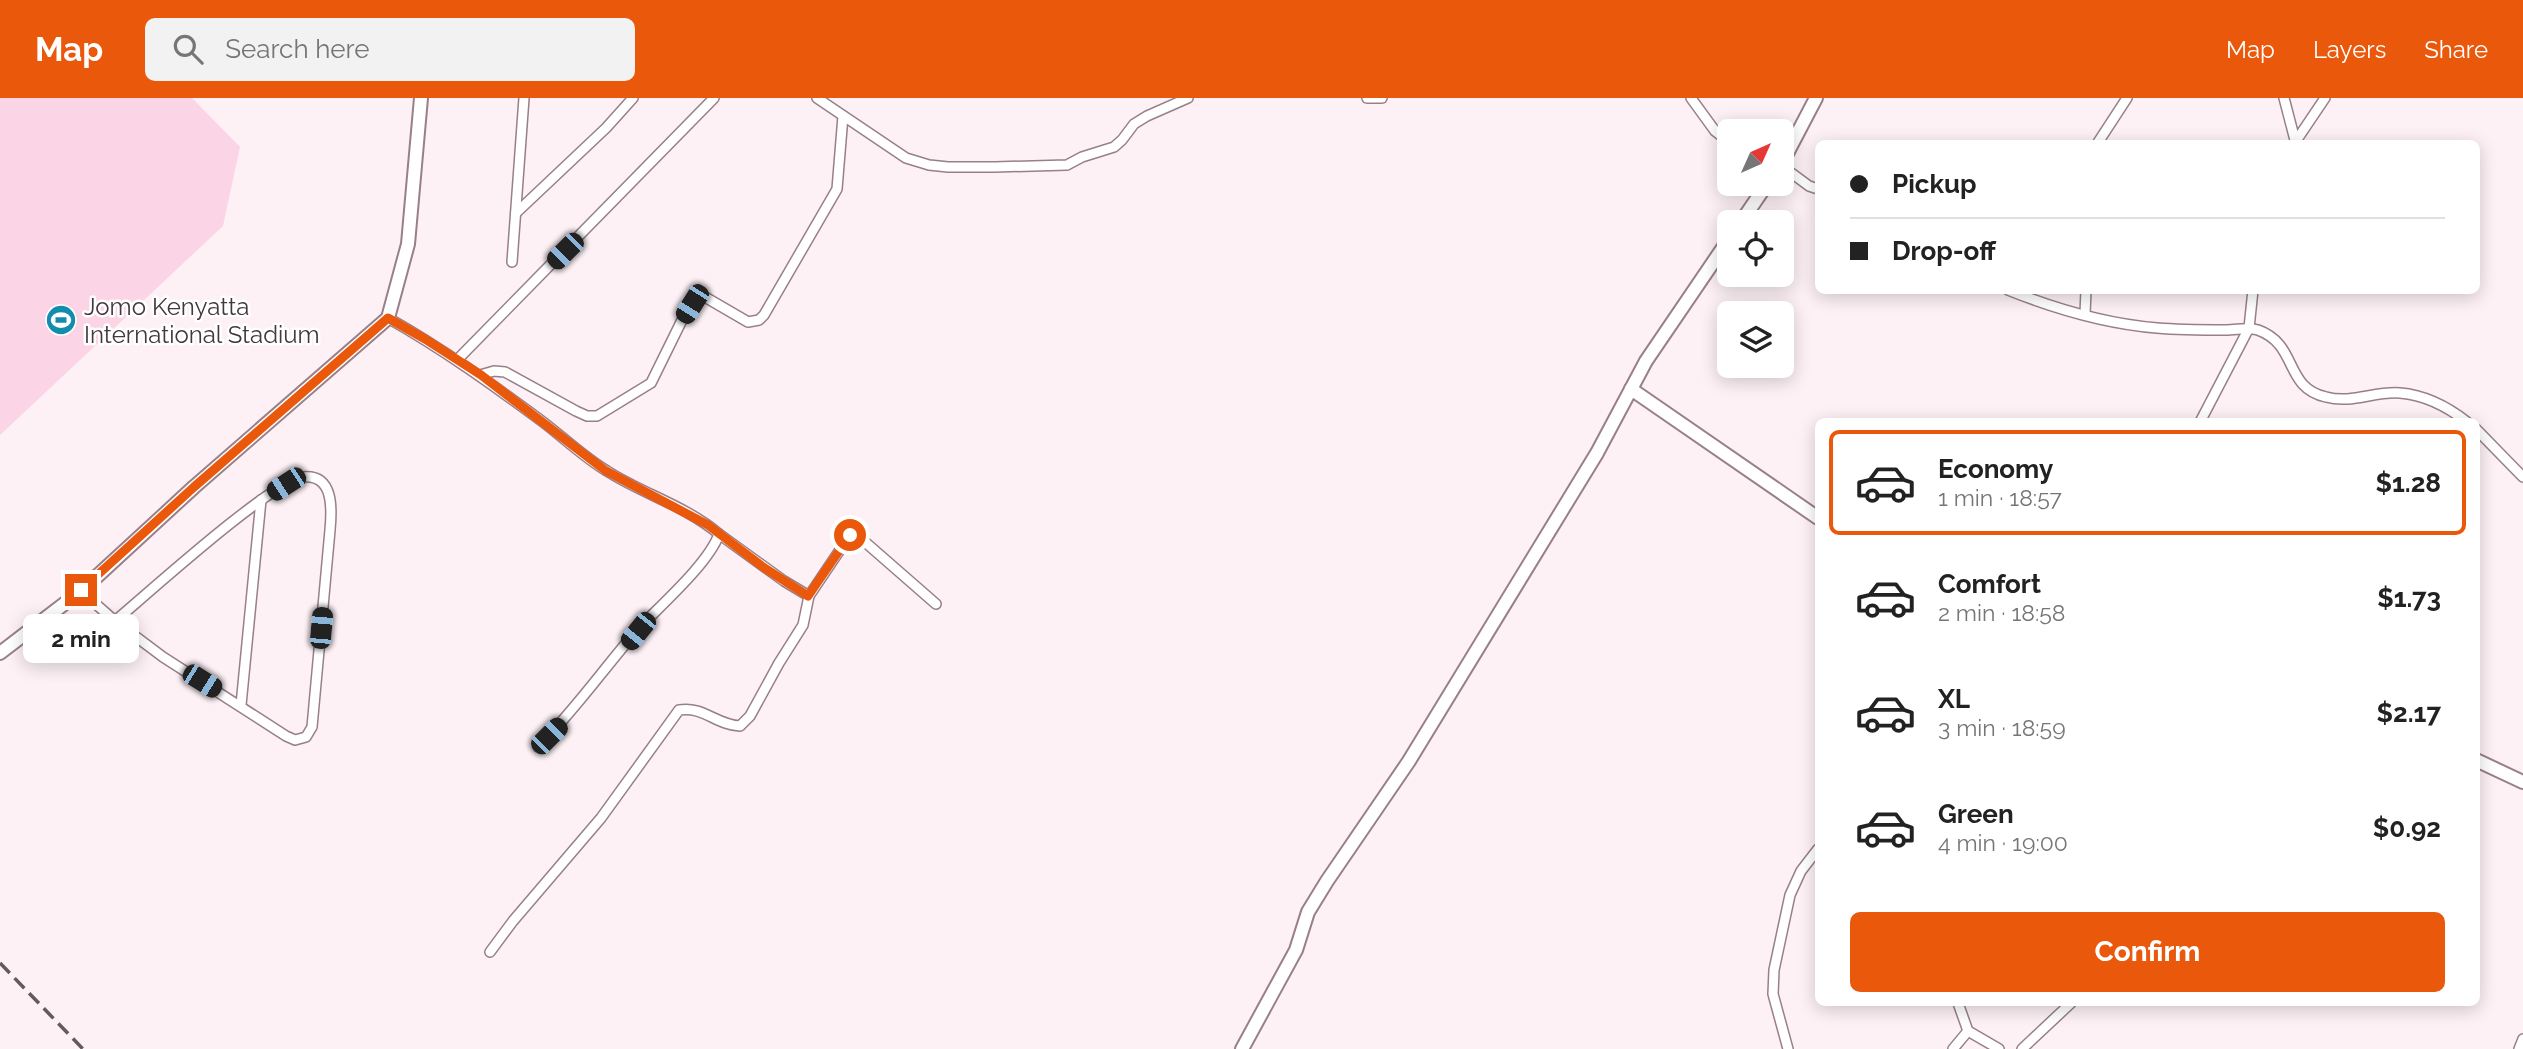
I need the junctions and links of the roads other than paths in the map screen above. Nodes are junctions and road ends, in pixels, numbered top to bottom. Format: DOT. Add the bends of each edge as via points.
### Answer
graph roads {
  1 [pos="421,98"];
  2 [pos="524,98"];
  3 [pos="633,98"];
  4 [pos="714,98"];
  5 [pos="817,98"];
  6 [pos="1188,98"];
  7 [pos="1367,98"];
  8 [pos="1382,98"];
  9 [pos="1691,98"];
  10 [pos="1816,98"];
  11 [pos="2127,98"];
  12 [pos="2284,98"];
  13 [pos="2325,98"];
  14 [pos="843,116"];
  15 [pos="1717,133"];
  16 [pos="2100,140"];
  17 [pos="2295,140"];
  18 [pos="2298,140"];
  19 [pos="1794,141"];
  20 [pos="1794,174"];
  21 [pos="1815,188"];
  22 [pos="516,213"];
  23 [pos="1717,257"];
  24 [pos="512,262"];
  25 [pos="2021,294"];
  26 [pos="2086,294"];
  27 [pos="2253,294"];
  28 [pos="2085,314"];
  29 [pos="388,318"];
  30 [pos="2249,328"];
  31 [pos="457,360"];
  32 [pos="481,375"];
  33 [pos="1631,388"];
  34 [pos="2202,418"];
  35 [pos="2462,418"];
  36 [pos="2480,433"];
  37 [pos="2523,477"];
  38 [pos="261,500"];
  39 [pos="1815,516"];
  40 [pos="719,534"];
  41 [pos="81,590"];
  42 [pos="808,596"];
  43 [pos="936,604"];
  44 [pos="115,621"];
  45 [pos="0,653"];
  46 [pos="242,705"];
  47 [pos="538,747"];
  48 [pos="2480,762"];
  49 [pos="2523,782"];
  50 [pos="1815,853"];
  51 [pos="490,952"];
  52 [pos="1959,1006"];
  53 [pos="2068,1006"];
  54 [pos="1968,1031"];
  55 [pos="2523,1039"];
  56 [pos="1242,1049"];
  57 [pos="1788,1049"];
  58 [pos="1954,1049"];
  59 [pos="1998,1049"];
  60 [pos="2022,1049"];
  61 [pos="2519,1049"];
  1 -- 29 [label="street" via="408,244"];
  2 -- 22 [label="street"];
  3 -- 22 [label="street"];
  4 -- 31 [label="street"];
  5 -- 14 [label="street"];
  6 -- 14 [label="street" via="1134,124 1114,147 1059,166 929,165 896,153"];
  7 -- 8 [label="street"];
  9 -- 15 [label="street"];
  10 -- 19 [label="street"];
  11 -- 16 [label="street"];
  12 -- 17 [label="street"];
  13 -- 18 [label="street"];
  14 -- 32 [label="street" via="838,189 759,320 748,322 705,297 698,298 684,316 651,383 597,416 576,411 505,372"];
  20 -- 21 [label="street"];
  22 -- 24 [label="street"];
  23 -- 33 [label="street"];
  25 -- 28 [label="street"];
  26 -- 28 [label="street"];
  27 -- 30 [label="street"];
  28 -- 30 [label="street" via="2159,328"];
  29 -- 31 [label="street"];
  29 -- 41 [label="street"];
  30 -- 34 [label="street"];
  30 -- 35 [label="street" via="2285,349 2302,385 2323,397 2346,401 2398,393 2451,410"];
  31 -- 32 [label="street"];
  32 -- 40 [label="street" via="606,471"];
  33 -- 39 [label="street"];
  33 -- 56 [label="street" via="1597,453 1409,761 1326,881 1308,912 1296,950"];
  36 -- 37 [label="street"];
  38 -- 44 [label="street"];
  38 -- 46 [label="street"];
  38 -- 46 [label="street" via="301,477 315,478 326,486 332,502 312,727 306,737 295,740"];
  40 -- 42 [label="street"];
  40 -- 47 [label="street" via="699,564"];
  41 -- 44 [label="street"];
  41 -- 45 [label="street"];
  42 -- 43 [label="street" via="853,534"];
  42 -- 51 [label="street" via="803,625 750,716 740,726 725,726 693,708 680,710 601,818"];
  44 -- 46 [label="street" via="163,657"];
  48 -- 49 [label="street"];
  50 -- 57 [label="street" via="1790,895 1774,970 1773,994"];
  52 -- 54 [label="street"];
  53 -- 60 [label="street"];
  54 -- 58 [label="street"];
  54 -- 59 [label="street"];
  55 -- 61 [label="street"];
}
